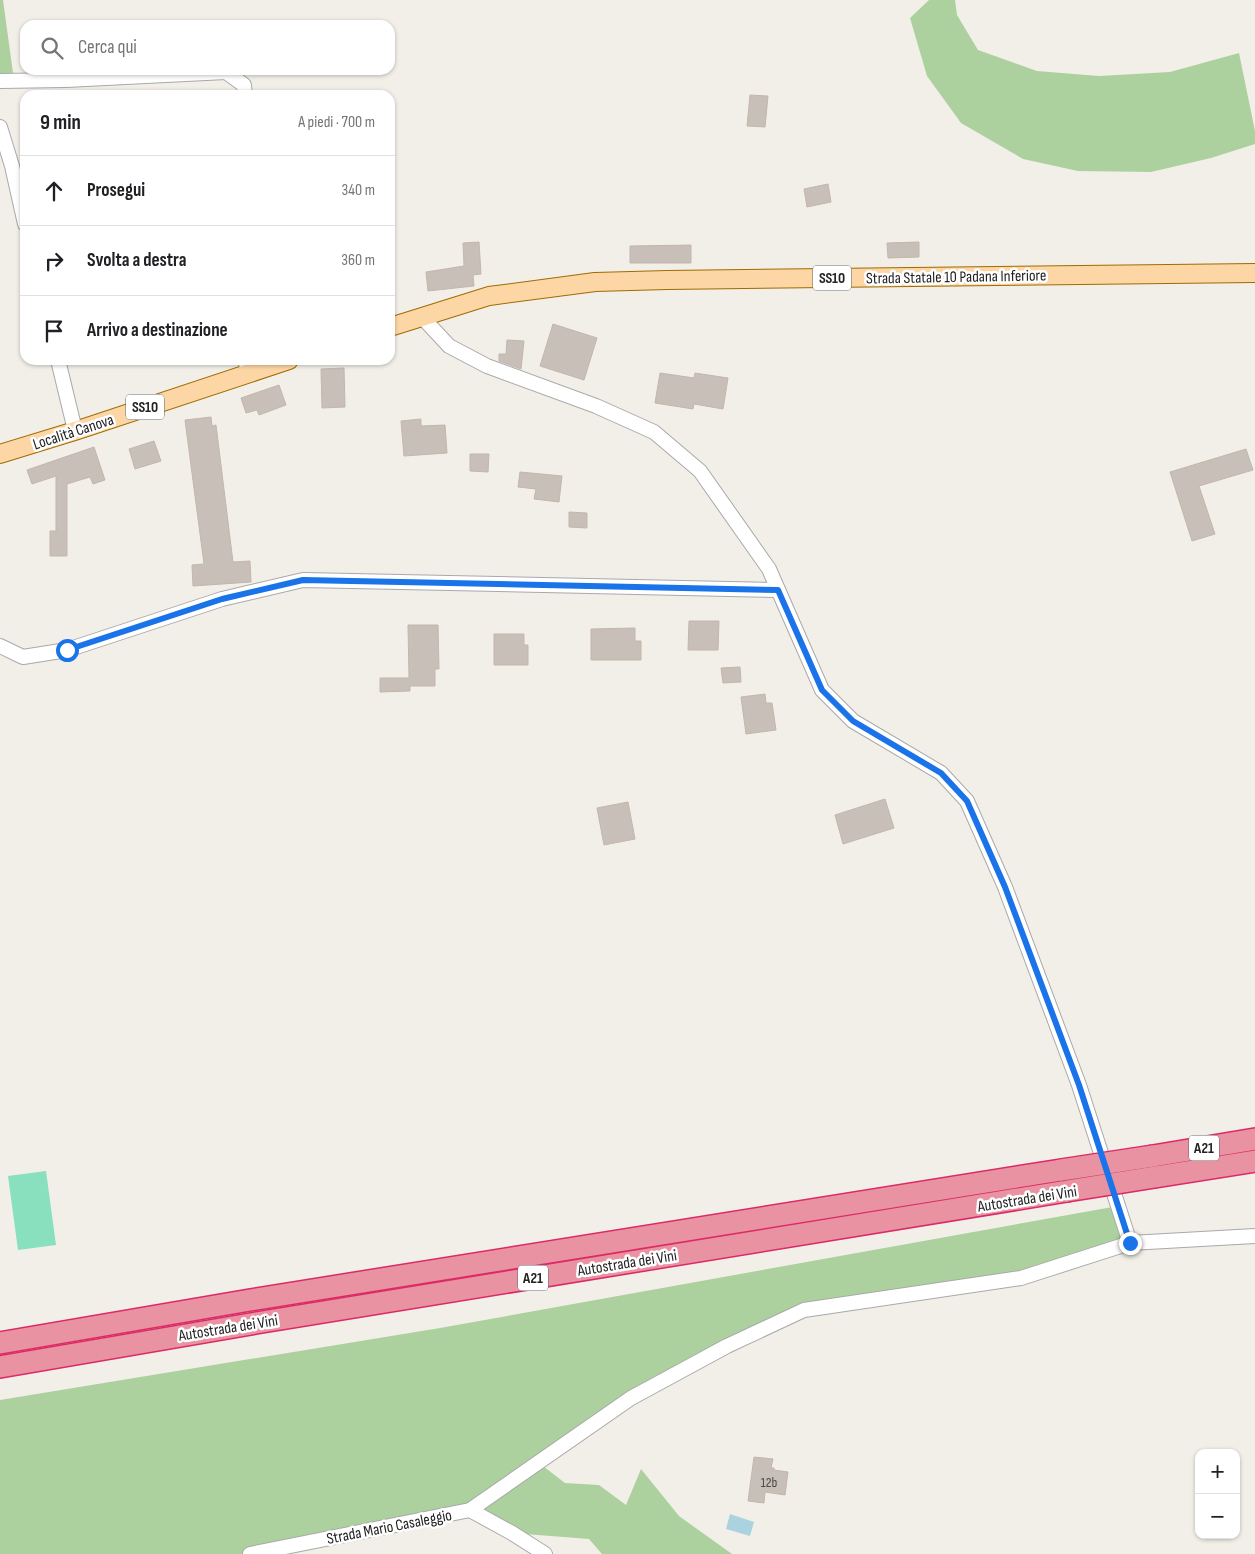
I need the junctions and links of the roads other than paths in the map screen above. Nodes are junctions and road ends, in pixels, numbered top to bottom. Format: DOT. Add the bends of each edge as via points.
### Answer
graph roads {
  1 [pos="166,75"];
  2 [pos="230,75"];
  3 [pos="0,81"];
  4 [pos="244,90"];
  5 [pos="0,127"];
  6 [pos="20,202"];
  7 [pos="1255,273"];
  8 [pos="422,317"];
  9 [pos="395,325"];
  10 [pos="59,365"];
  11 [pos="246,367"];
  12 [pos="78,430"];
  13 [pos="0,454"];
  14 [pos="778,590"];
  15 [pos="0,646"];
  16 [pos="1255,1139"];
  17 [pos="1255,1161"];
  18 [pos="1255,1236"];
  19 [pos="1130,1243"];
  20 [pos="0,1344"];
  21 [pos="0,1367"];
  22 [pos="470,1510"];
  23 [pos="250,1554"];
  24 [pos="545,1554"];
  1 -- 3 [label="street"];
  2 -- 4 [label="street" via="244,85"];
  5 -- 6 [label="street"];
  7 -- 8 [label="main road, Strada Statale 10 Padana Inferiore / SS10" via="596,282 489,296"];
  8 -- 9 [label="main road, SS10"];
  8 -- 14 [label="street" via="449,346 487,366 596,406 654,432 700,471 769,568"];
  10 -- 12 [label="street" via="73,422"];
  11 -- 12 [label="main road, Località Canova / SS10"];
  12 -- 13 [label="main road, Località Canova / SS10"];
  14 -- 15 [label="street" via="303,580 222,599 67,650 23,657"];
  14 -- 19 [label="street" via="822,690 853,721 941,773 967,801 1005,887 1079,1085"];
  16 -- 20 [label="highway, Autostrada dei Vini / A21, bridge" via="250,1300"];
  17 -- 21 [label="highway, Autostrada dei Vini / A21, bridge"];
  18 -- 19 [label="street"];
  19 -- 22 [label="street" via="1022,1278 804,1310 727,1346 630,1398"];
  22 -- 23 [label="street, Strada Mario Casaleggio"];
  22 -- 24 [label="street"];
}
